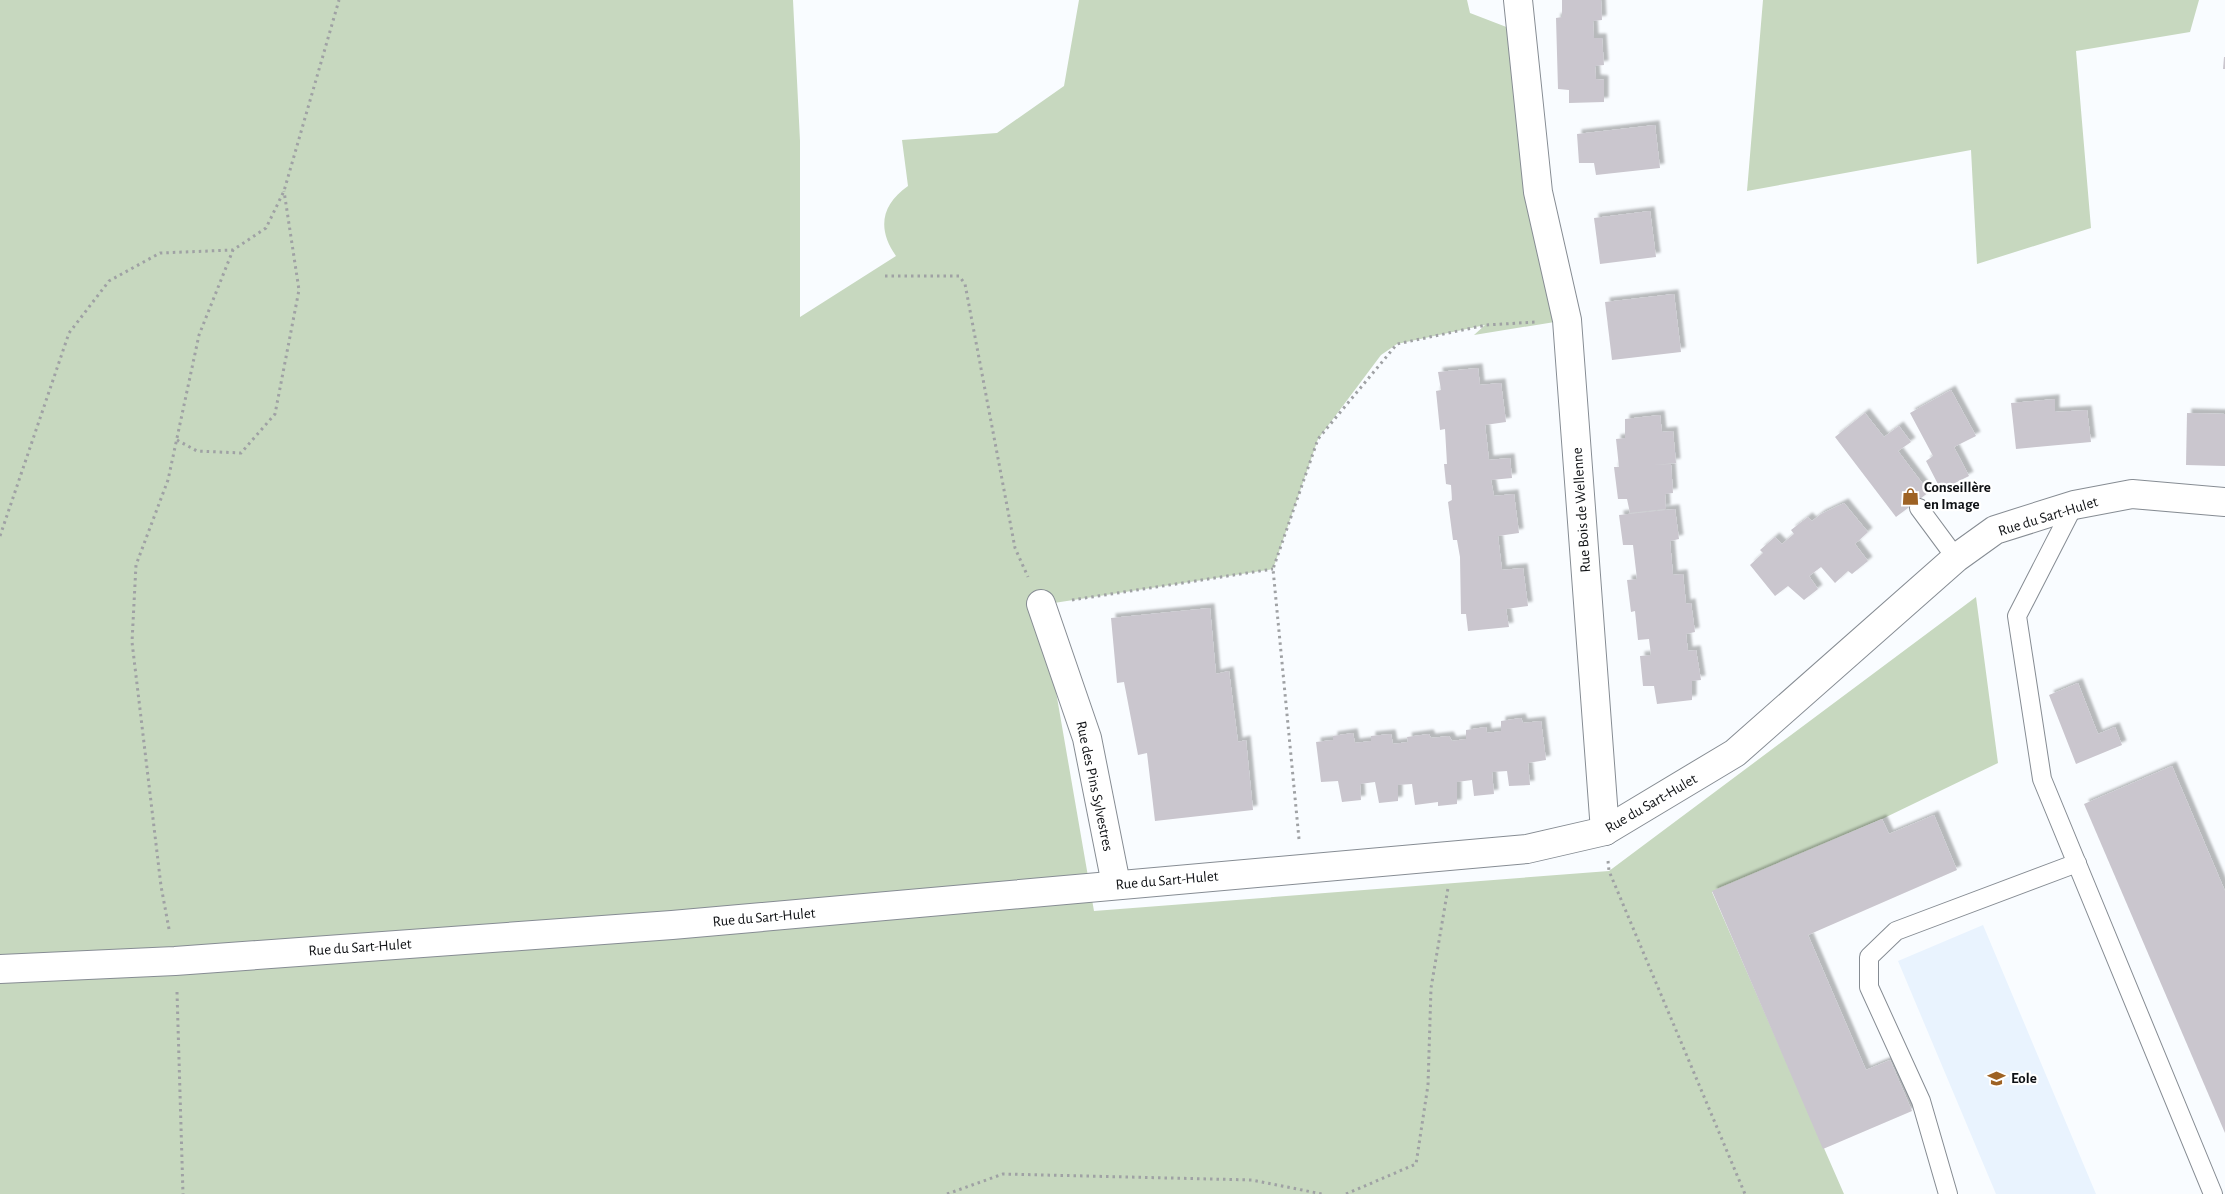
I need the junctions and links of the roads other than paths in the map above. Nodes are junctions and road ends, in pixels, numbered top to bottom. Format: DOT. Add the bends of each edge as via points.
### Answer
graph roads {
  1 [pos="1518,0"];
  2 [pos="2225,502"];
  3 [pos="2074,505"];
  4 [pos="1920,508"];
  5 [pos="1956,558"];
  6 [pos="1041,604"];
  7 [pos="1605,831"];
  8 [pos="2077,863"];
  9 [pos="1116,884"];
  10 [pos="0,969"];
  11 [pos="1948,1194"];
  12 [pos="2213,1194"];
  1 -- 7 [label="street, Rue Bois de Wellenne" via="1538,192 1567,320"];
  2 -- 3 [label="street, Rue du Sart-Hulet" via="2132,494"];
  3 -- 5 [label="street, Rue du Sart-Hulet" via="1995,530"];
  3 -- 8 [label="lane" via="2017,616 2042,779"];
  4 -- 5 [label="lane"];
  5 -- 7 [label="street, Rue du Sart-Hulet" via="1735,754"];
  6 -- 9 [label="street, Rue des Pins Sylvestres" via="1088,738"];
  7 -- 9 [label="street, Rue du Sart-Hulet" via="1527,849"];
  8 -- 11 [label="lane" via="1896,931 1869,957 1869,987 1921,1100"];
  8 -- 12 [label="lane"];
  9 -- 10 [label="street, Rue du Sart-Hulet" via="672,925 176,961"];
}
